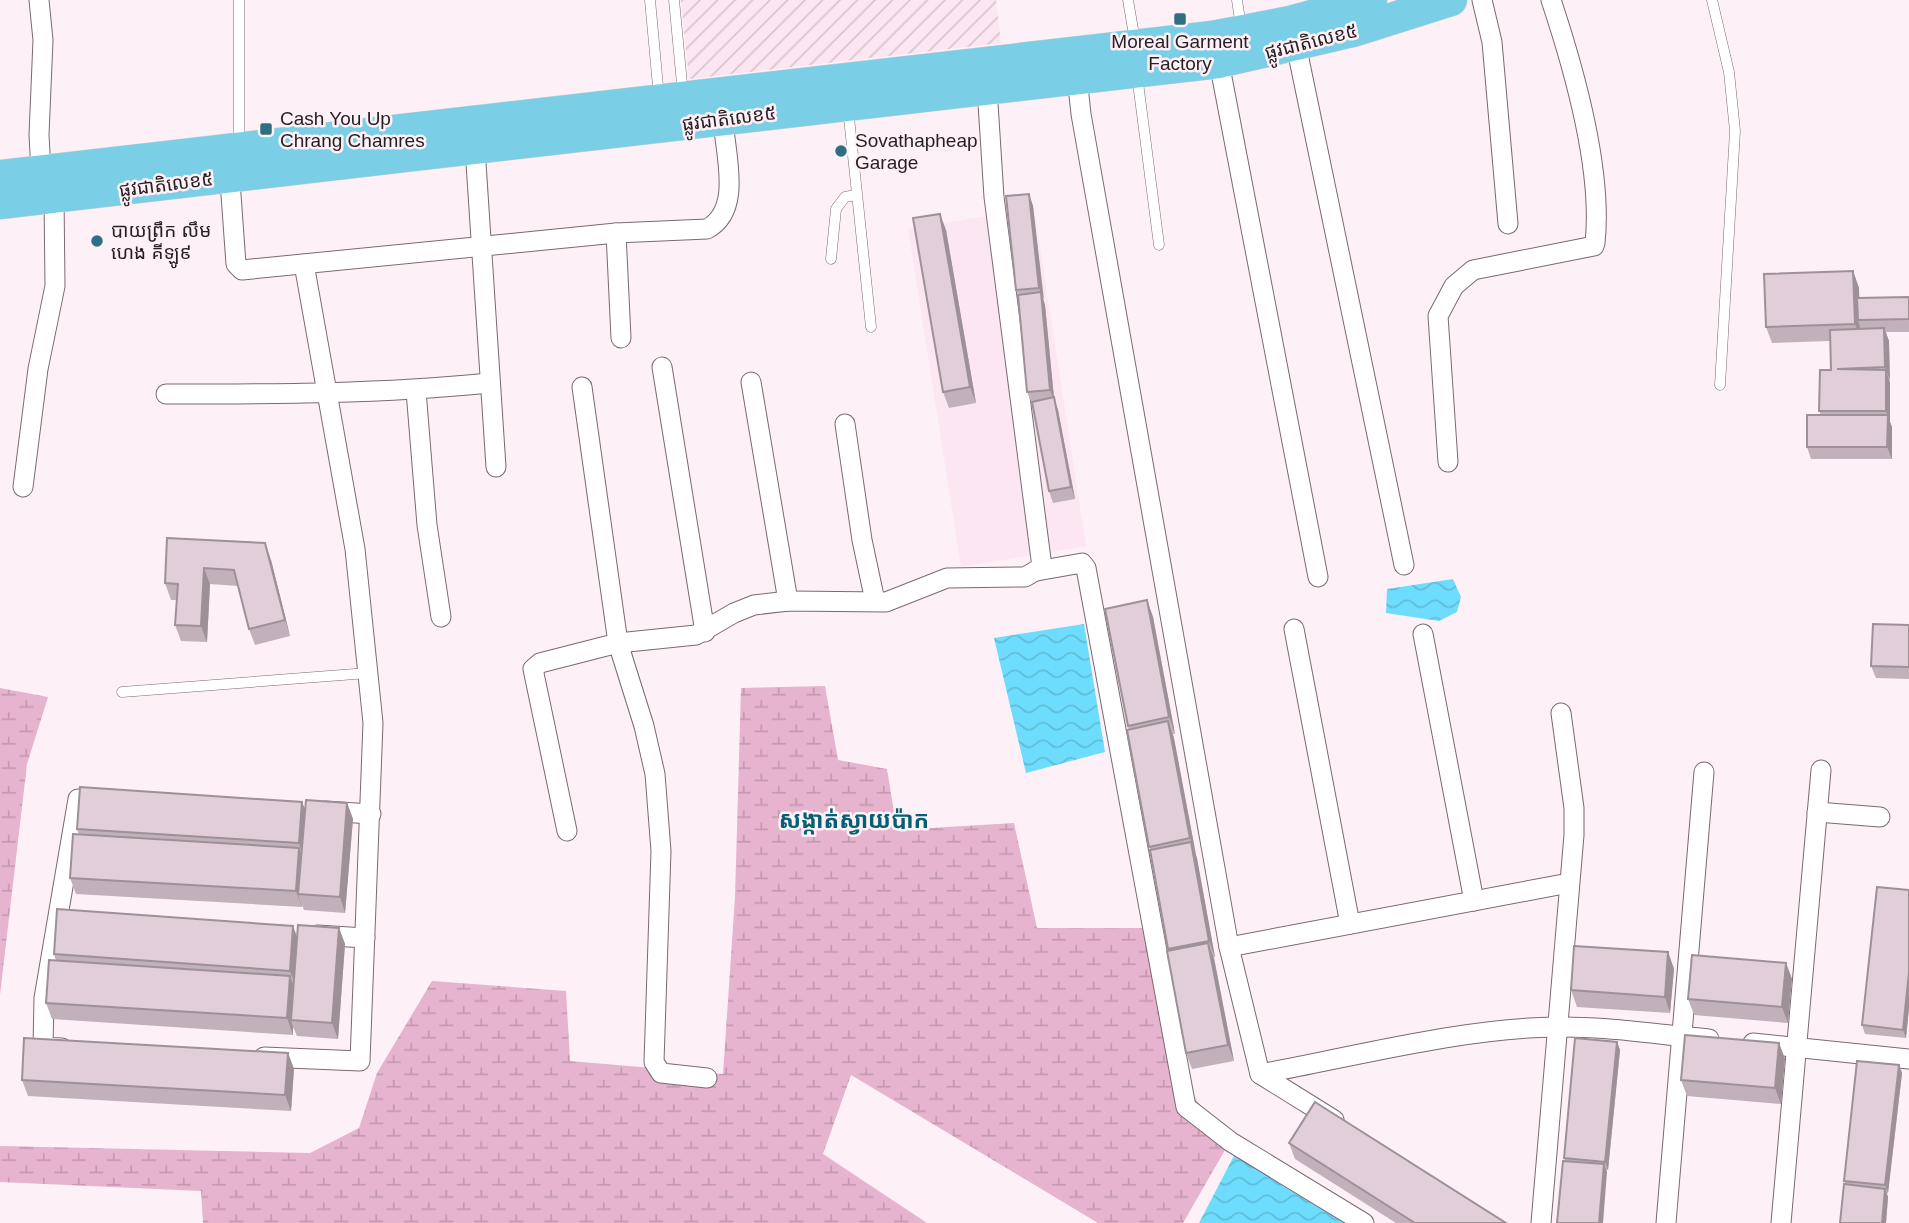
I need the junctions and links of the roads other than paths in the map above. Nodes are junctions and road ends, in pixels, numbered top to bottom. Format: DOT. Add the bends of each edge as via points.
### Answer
graph roads {
  1 [pos="39,0"];
  2 [pos="239,0"];
  3 [pos="650,0"];
  4 [pos="674,0"];
  5 [pos="1128,0"];
  6 [pos="1237,0"];
  7 [pos="1371,0"];
  8 [pos="1451,0"];
  9 [pos="1482,0"];
  10 [pos="1551,0"];
  11 [pos="1712,0"];
  12 [pos="1242,33"];
  13 [pos="1293,34"];
  14 [pos="1136,59"];
  15 [pos="1219,62"];
  16 [pos="1076,65"];
  17 [pos="922,83"];
  18 [pos="987,89"];
  19 [pos="672,99"];
  20 [pos="848,105"];
  21 [pos="741,108"];
  22 [pos="475,148"];
  23 [pos="235,162"];
  24 [pos="0,176"];
  25 [pos="48,184"];
  26 [pos="856,195"];
  27 [pos="0,203"];
  28 [pos="1508,224"];
  29 [pos="616,233"];
  30 [pos="1159,245"];
  31 [pos="480,248"];
  32 [pos="831,259"];
  33 [pos="304,264"];
  34 [pos="871,327"];
  35 [pos="621,338"];
  36 [pos="662,367"];
  37 [pos="751,382"];
  38 [pos="489,383"];
  39 [pos="1720,385"];
  40 [pos="582,387"];
  41 [pos="416,391"];
  42 [pos="166,394"];
  43 [pos="329,394"];
  44 [pos="845,424"];
  45 [pos="1448,462"];
  46 [pos="496,467"];
  47 [pos="23,488"];
  48 [pos="1404,565"];
  49 [pos="1037,571"];
  50 [pos="1318,577"];
  51 [pos="788,601"];
  52 [pos="875,601"];
  53 [pos="441,617"];
  54 [pos="1294,629"];
  55 [pos="705,632"];
  56 [pos="1423,634"];
  57 [pos="618,643"];
  58 [pos="368,673"];
  59 [pos="122,692"];
  60 [pos="1560,713"];
  61 [pos="1821,770"];
  62 [pos="1704,772"];
  63 [pos="120,801"];
  64 [pos="301,810"];
  65 [pos="1818,812"];
  66 [pos="371,814"];
  67 [pos="1881,817"];
  68 [pos="567,831"];
  69 [pos="1569,883"];
  70 [pos="1474,901"];
  71 [pos="1350,924"];
  72 [pos="298,933"];
  73 [pos="365,937"];
  74 [pos="1229,947"];
  75 [pos="1558,1026"];
  76 [pos="1682,1037"];
  77 [pos="1797,1047"];
  78 [pos="85,1049"];
  79 [pos="250,1056"];
  80 [pos="1909,1059"];
  81 [pos="1260,1074"];
  82 [pos="707,1078"];
  83 [pos="1353,1131"];
  84 [pos="1364,1223"];
  85 [pos="1541,1223"];
  86 [pos="1666,1223"];
  87 [pos="1781,1223"];
  1 -- 25 [label="street" via="43,40 39,135"];
  2 -- 23 [label="lane"];
  3 -- 19 [label="lane"];
  4 -- 19 [label="lane"];
  5 -- 14 [label="lane"];
  6 -- 12 [label="lane"];
  7 -- 13 [label="highway, ផ្លូវជាតិលេខ៥"];
  8 -- 13 [label="highway, ផ្លូវជាតិលេខ៥"];
  9 -- 28 [label="street" via="1492,42"];
  10 -- 45 [label="street" via="1576,76 1595,192 1595,243 1473,270 1446,297 1438,316"];
  11 -- 39 [label="lane" via="1729,72 1735,131"];
  12 -- 13 [label="highway, ផ្លូវជាតិលេខ៥"];
  12 -- 14 [label="highway, ផ្លូវជាតិលេខ៥"];
  13 -- 15 [label="highway, ផ្លូវជាតិលេខ៥"];
  13 -- 48 [label="street"];
  14 -- 15 [label="highway, ផ្លូវជាតិលេខ៥"];
  14 -- 16 [label="highway, ផ្លូវជាតិលេខ៥"];
  14 -- 30 [label="lane"];
  15 -- 50 [label="street"];
  16 -- 17 [label="highway, ផ្លូវជាតិលេខ៥"];
  16 -- 18 [label="highway, ផ្លូវជាតិលេខ៥"];
  16 -- 74 [label="street"];
  17 -- 18 [label="highway, ផ្លូវជាតិលេខ៥"];
  17 -- 20 [label="highway, ផ្លូវជាតិលេខ៥"];
  17 -- 21 [label="highway, ផ្លូវជាតិលេខ៥"];
  18 -- 49 [label="street" via="994,197 1042,566"];
  19 -- 21 [label="highway, ផ្លូវជាតិលេខ៥"];
  19 -- 23 [label="highway, ផ្លូវជាតិលេខ៥"];
  20 -- 21 [label="highway, ផ្លូវជាតិលេខ៥"];
  20 -- 26 [label="lane"];
  21 -- 22 [label="highway, ផ្លូវជាតិលេខ៥"];
  21 -- 29 [label="street" via="729,202 719,223 707,229"];
  22 -- 23 [label="highway, ផ្លូវជាតិលេខ៥"];
  22 -- 31 [label="street"];
  23 -- 25 [label="highway, ផ្លូវជាតិលេខ៥"];
  23 -- 33 [label="street" via="236,264 249,271"];
  24 -- 25 [label="highway, ផ្លូវជាតិលេខ៥"];
  25 -- 27 [label="highway, ផ្លូវជាតិលេខ៥"];
  25 -- 47 [label="street" via="55,286 38,369"];
  26 -- 32 [label="lane" via="845,197 836,209"];
  26 -- 34 [label="lane"];
  29 -- 31 [label="street"];
  29 -- 35 [label="street"];
  31 -- 33 [label="street"];
  31 -- 38 [label="street"];
  33 -- 43 [label="street"];
  36 -- 55 [label="street"];
  37 -- 51 [label="street"];
  38 -- 41 [label="street"];
  38 -- 46 [label="street"];
  40 -- 57 [label="street"];
  41 -- 43 [label="street"];
  41 -- 53 [label="street"];
  42 -- 43 [label="street"];
  43 -- 58 [label="street" via="355,550"];
  44 -- 52 [label="street"];
  49 -- 52 [label="street" via="1025,577 947,578 898,598"];
  49 -- 84 [label="street" via="1082,564 1086,568 1186,1107 1231,1142"];
  51 -- 52 [label="street"];
  51 -- 55 [label="street" via="744,608"];
  54 -- 71 [label="street"];
  55 -- 57 [label="street"];
  56 -- 70 [label="street"];
  57 -- 68 [label="street" via="533,667"];
  57 -- 82 [label="street" via="655,775 661,851 654,1062 661,1073"];
  58 -- 59 [label="lane"];
  58 -- 66 [label="street" via="373,723"];
  60 -- 69 [label="street" via="1574,808"];
  61 -- 65 [label="street"];
  62 -- 76 [label="street"];
  63 -- 78 [label="street" via="78,799 64,919 44,998 43,1047"];
  64 -- 66 [label="street"];
  65 -- 67 [label="street"];
  65 -- 77 [label="street"];
  66 -- 73 [label="street"];
  69 -- 70 [label="street"];
  69 -- 75 [label="street"];
  70 -- 71 [label="street"];
  71 -- 74 [label="street"];
  72 -- 73 [label="street"];
  73 -- 79 [label="street" via="360,1061"];
  74 -- 81 [label="street"];
  75 -- 76 [label="street"];
  75 -- 81 [label="street" via="1476,1034"];
  75 -- 85 [label="street"];
  76 -- 77 [label="street"];
  76 -- 86 [label="street"];
  77 -- 80 [label="street"];
  77 -- 87 [label="street"];
  81 -- 83 [label="street"];
}
